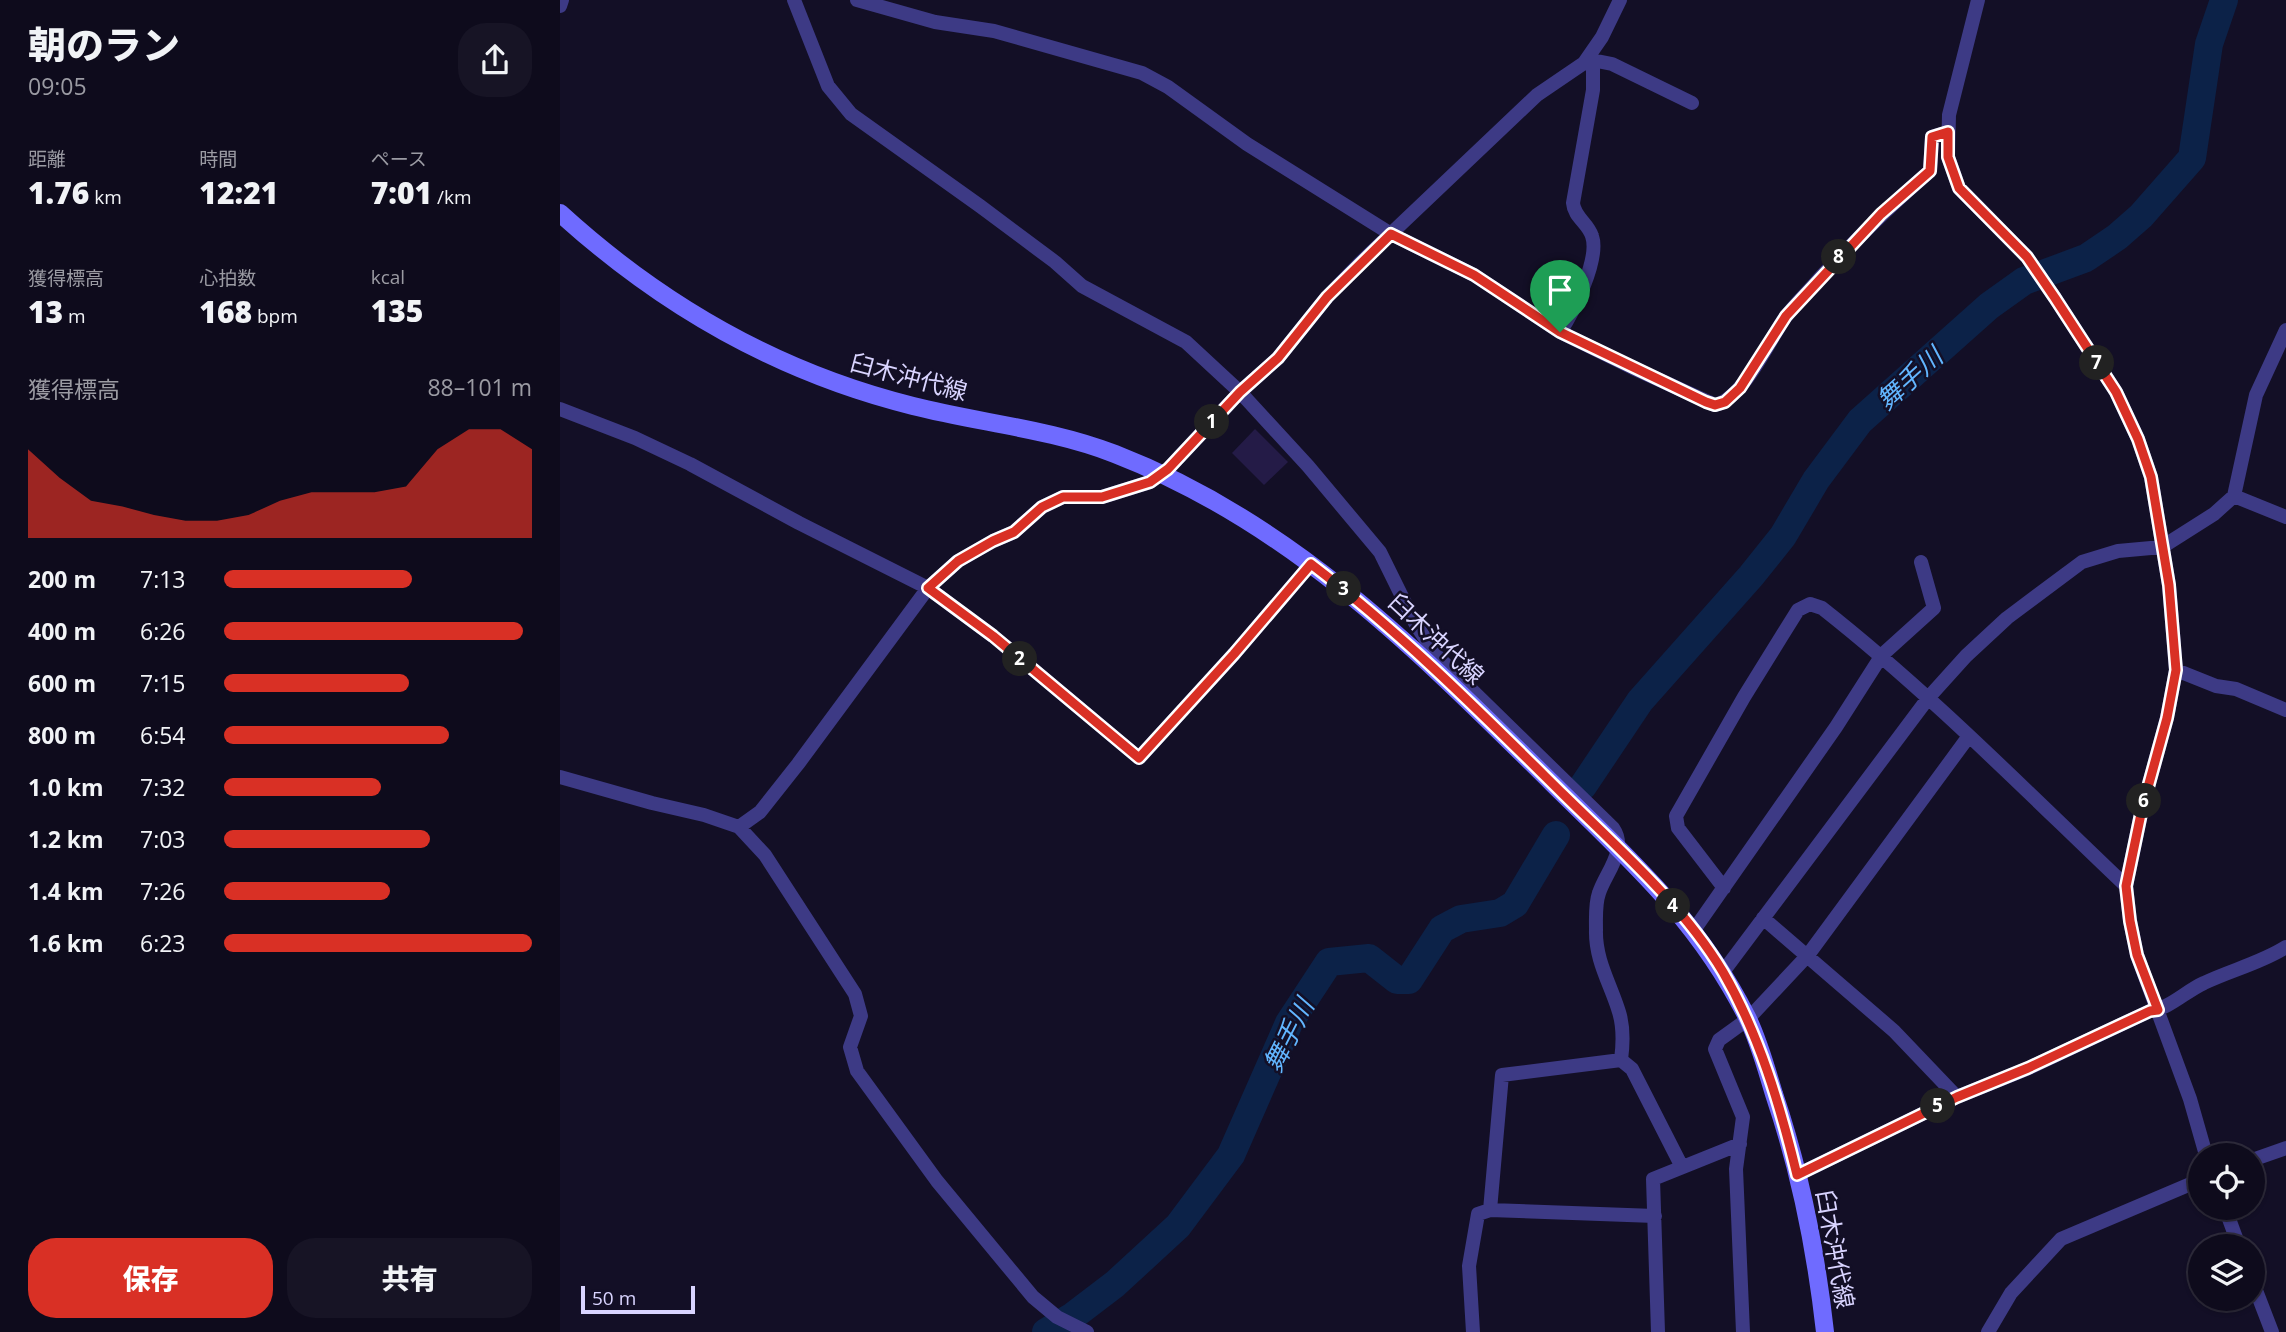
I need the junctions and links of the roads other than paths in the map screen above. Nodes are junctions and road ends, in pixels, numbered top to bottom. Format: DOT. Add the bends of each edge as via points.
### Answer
graph roads {
  1 [pos="562,0"];
  2 [pos="794,0"];
  3 [pos="857,0"];
  4 [pos="1620,0"];
  5 [pos="1978,0"];
  6 [pos="560,6"];
  7 [pos="1587,59"];
  8 [pos="1692,103"];
  9 [pos="1948,132"];
  10 [pos="560,213"];
  11 [pos="1391,234"];
  12 [pos="2286,330"];
  13 [pos="1560,332"];
  14 [pos="1240,392"];
  15 [pos="560,409"];
  16 [pos="1161,473"];
  17 [pos="2234,496"];
  18 [pos="2286,517"];
  19 [pos="2162,547"];
  20 [pos="1922,562"];
  21 [pos="1311,564"];
  22 [pos="928,588"];
  23 [pos="1882,655"];
  24 [pos="2176,670"];
  25 [pos="1929,697"];
  26 [pos="2286,710"];
  27 [pos="1969,736"];
  28 [pos="560,777"];
  29 [pos="739,827"];
  30 [pos="1618,847"];
  31 [pos="2126,886"];
  32 [pos="1724,888"];
  33 [pos="1763,918"];
  34 [pos="1694,930"];
  35 [pos="2286,947"];
  36 [pos="1808,955"];
  37 [pos="1723,972"];
  38 [pos="2158,1010"];
  39 [pos="1748,1019"];
  40 [pos="1621,1060"];
  41 [pos="1957,1097"];
  42 [pos="2203,1143"];
  43 [pos="1740,1144"];
  44 [pos="2286,1148"];
  45 [pos="2265,1155"];
  46 [pos="1682,1167"];
  47 [pos="1797,1175"];
  48 [pos="2188,1185"];
  49 [pos="1490,1210"];
  50 [pos="1655,1216"];
  51 [pos="2264,1311"];
  52 [pos="1087,1332"];
  53 [pos="1473,1332"];
  54 [pos="1658,1332"];
  55 [pos="1743,1332"];
  56 [pos="1825,1332"];
  57 [pos="1988,1332"];
  58 [pos="2272,1332"];
  1 -- 6 [label="street"];
  2 -- 14 [label="street" via="828,86 851,114 1082,285 1186,342"];
  3 -- 11 [label="street" via="1142,73"];
  4 -- 7 [label="street"];
  5 -- 9 [label="street"];
  7 -- 8 [label="street" via="1612,64"];
  7 -- 11 [label="street" via="1537,94"];
  7 -- 13 [label="street" via="1593,69 1593,90 1573,204 1594,243 1579,298"];
  9 -- 13 [label="street" via="1932,137 1930,171 1881,214 1786,316 1740,388 1725,402 1706,402"];
  9 -- 19 [label="street" via="1948,157 1959,188 2027,257 2116,392 2151,477"];
  10 -- 16 [label="main road, 臼木沖代線" via="664,297 786,363 913,406 1095,446"];
  11 -- 13 [label="street" via="1474,275"];
  11 -- 14 [label="street" via="1327,297 1278,358"];
  12 -- 17 [label="street" via="2256,395"];
  14 -- 16 [label="street"];
  14 -- 30 [label="street" via="1380,552 1432,650 1613,828"];
  15 -- 22 [label="street" via="690,464"];
  16 -- 21 [label="main road, 臼木沖代線" via="1227,508"];
  16 -- 22 [label="street" via="1150,482 1102,497 1063,497 1042,507 1014,532 958,561"];
  17 -- 18 [label="street"];
  17 -- 19 [label="street"];
  19 -- 24 [label="street"];
  19 -- 25 [label="street" via="2118,551 2082,562 2007,618"];
  20 -- 23 [label="street" via="1934,608"];
  21 -- 22 [label="street" via="1139,758"];
  21 -- 30 [label="main road, 臼木沖代線" via="1426,659"];
  22 -- 29 [label="street" via="798,764 760,812"];
  23 -- 25 [label="street"];
  23 -- 32 [label="street"];
  23 -- 32 [label="street" via="1822,608 1810,604 1798,610 1676,816 1678,828"];
  24 -- 26 [label="street"];
  24 -- 31 [label="street"];
  25 -- 27 [label="street"];
  25 -- 33 [label="street"];
  27 -- 31 [label="street"];
  27 -- 36 [label="street"];
  28 -- 29 [label="street"];
  29 -- 52 [label="street" via="765,855 855,994 861,1016 850,1046 857,1071 937,1181 1033,1297 1057,1317"];
  30 -- 34 [label="main road, 臼木沖代線"];
  30 -- 40 [label="street" via="1597,896 1595,940 1621,1016"];
  31 -- 38 [label="street" via="2137,955"];
  32 -- 34 [label="street"];
  33 -- 36 [label="street"];
  33 -- 37 [label="street"];
  34 -- 37 [label="main road, 臼木沖代線"];
  35 -- 38 [label="street" via="2202,984"];
  36 -- 39 [label="street"];
  36 -- 41 [label="street" via="1894,1031"];
  37 -- 39 [label="main road, 臼木沖代線"];
  38 -- 41 [label="street"];
  38 -- 42 [label="street"];
  39 -- 43 [label="street" via="1719,1040 1715,1049 1743,1117"];
  39 -- 47 [label="main road, 臼木沖代線"];
  40 -- 46 [label="street" via="1632,1069"];
  40 -- 49 [label="street" via="1502,1075"];
  41 -- 47 [label="street"];
  43 -- 46 [label="street"];
  43 -- 55 [label="street" via="1736,1169"];
  44 -- 45 [label="street"];
  46 -- 50 [label="street" via="1653,1179"];
  47 -- 56 [label="main road, 臼木沖代線" via="1815,1253"];
  48 -- 57 [label="street" via="2060,1239 2011,1293"];
  49 -- 50 [label="street"];
  49 -- 53 [label="street" via="1478,1214 1469,1266"];
  50 -- 54 [label="street"];
  51 -- 58 [label="street"];
}
